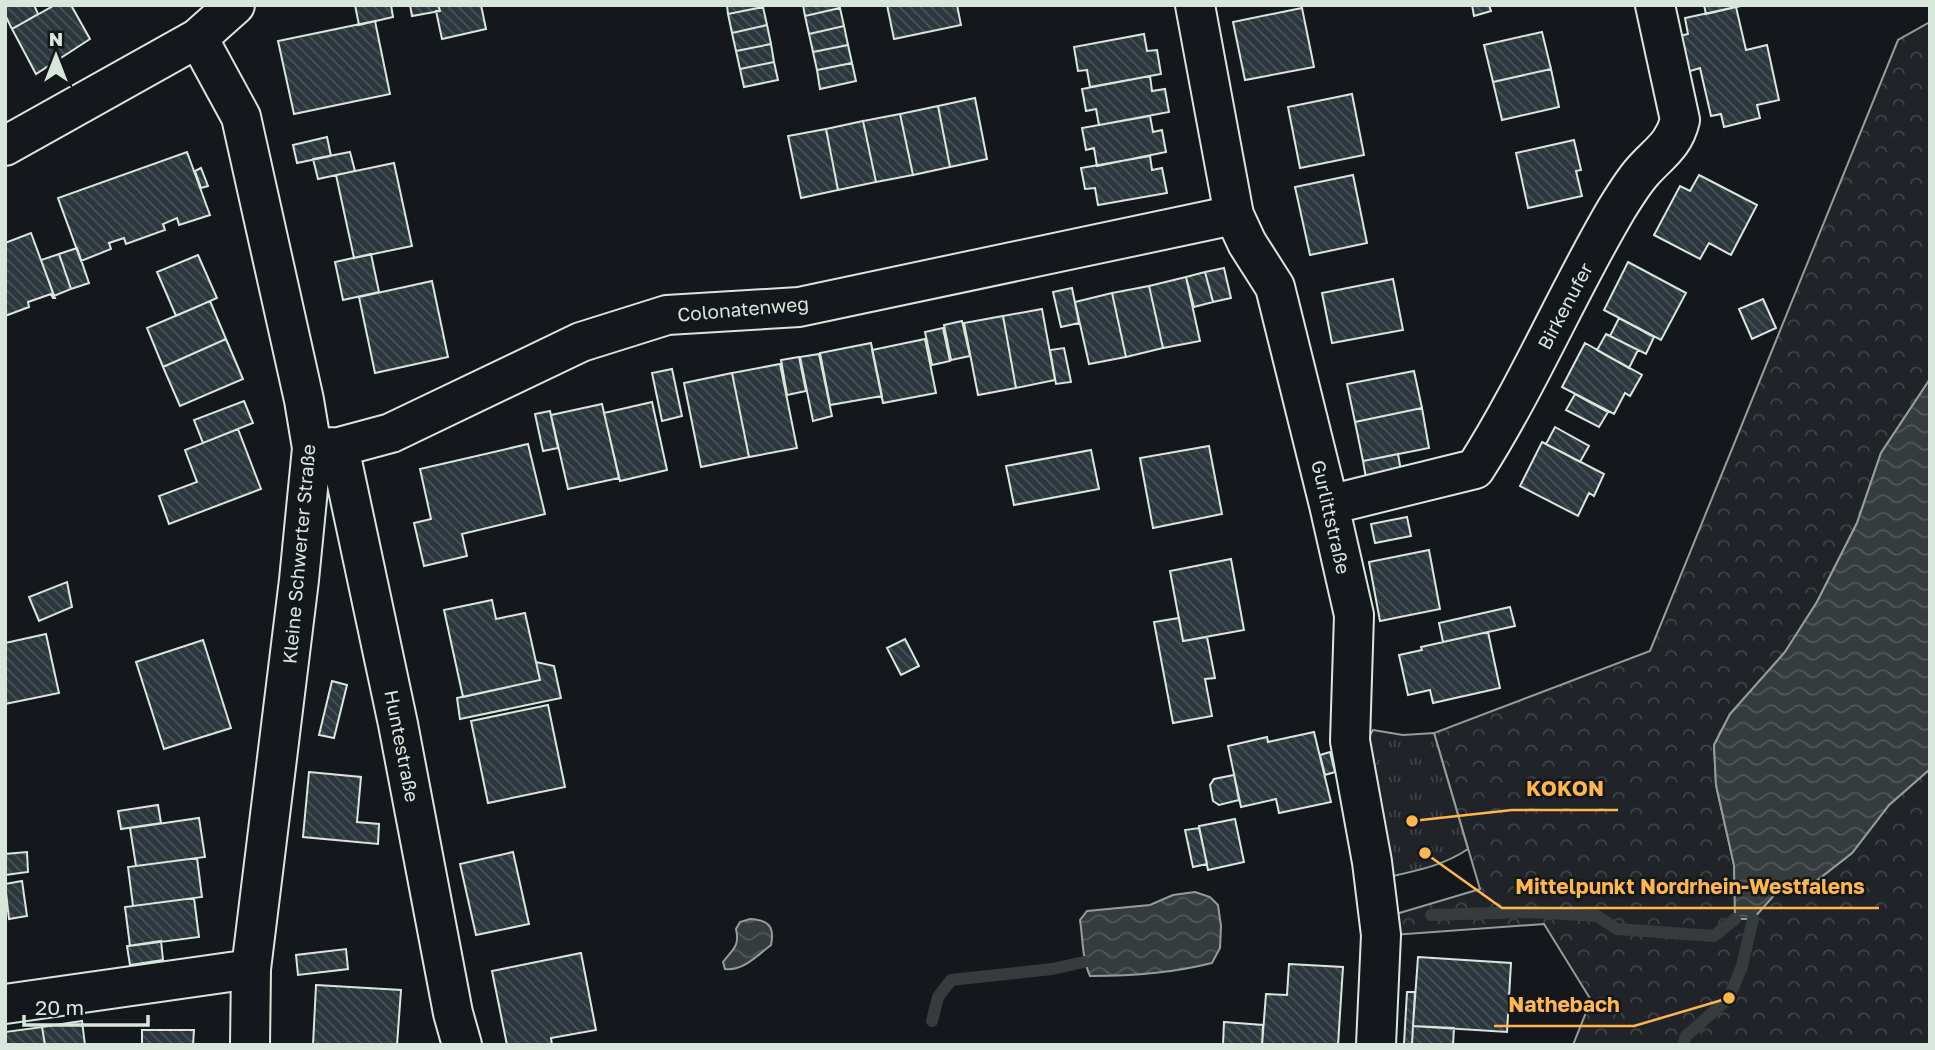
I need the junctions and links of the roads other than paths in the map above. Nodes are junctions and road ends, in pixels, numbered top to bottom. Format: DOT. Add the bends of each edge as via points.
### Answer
graph roads {
  1 [pos="235,5"];
  2 [pos="1195,5"];
  3 [pos="1655,5"];
  4 [pos="198,38"];
  5 [pos="5,146"];
  6 [pos="1234,215"];
  7 [pos="325,447"];
  8 [pos="1329,505"];
  9 [pos="251,969"];
  10 [pos="5,1004"];
  11 [pos="250,1045"];
  12 [pos="462,1045"];
  13 [pos="1376,1045"];
  1 -- 4 [label="street"];
  2 -- 6 [label="street, Gurlittstraße"];
  3 -- 8 [label="street, Birkenufer" via="1680,120 1677,132 1615,211 1475,469"];
  4 -- 5 [label="street"];
  4 -- 7 [label="street, Kleine Schwerter Straße" via="241,117 301,388"];
  6 -- 7 [label="street, Colonatenweg" via="799,307 667,315 581,342 391,433"];
  6 -- 8 [label="street, Gurlittstraße" via="1275,287"];
  7 -- 9 [label="street, Kleine Schwerter Straße" via="299,580"];
  7 -- 12 [label="street, Huntestraße" via="398,724"];
  8 -- 13 [label="street, Gurlittstraße" via="1354,615 1350,741 1381,934"];
  9 -- 10 [label="street"];
  9 -- 11 [label="street, Kleine Schwerter Straße"];
}
